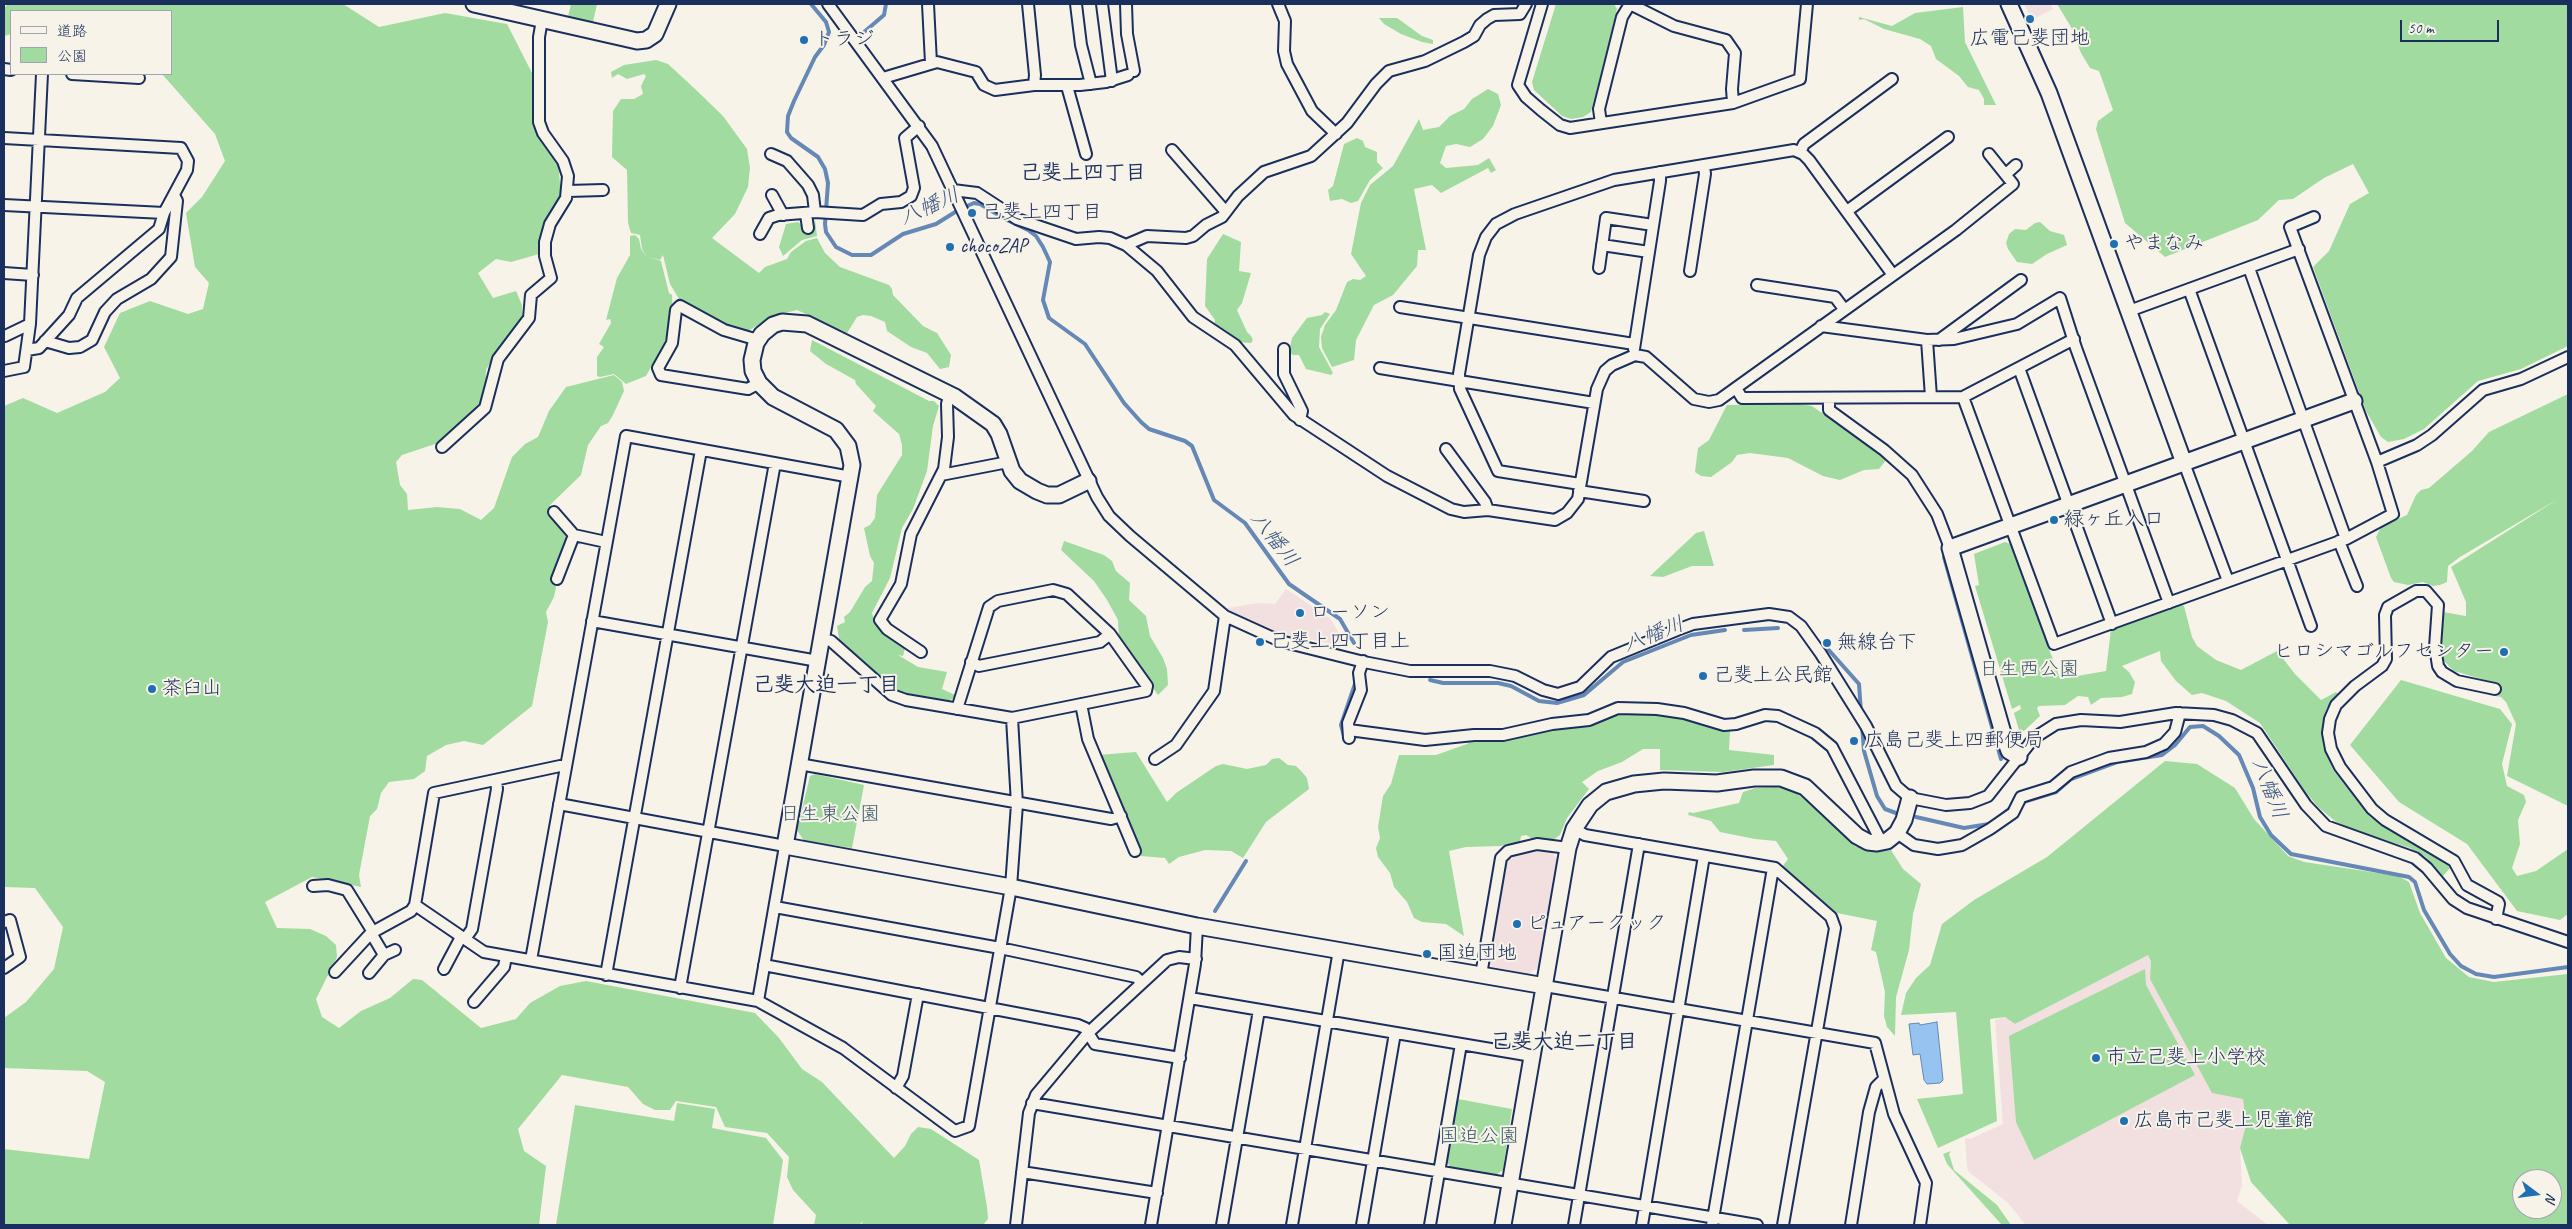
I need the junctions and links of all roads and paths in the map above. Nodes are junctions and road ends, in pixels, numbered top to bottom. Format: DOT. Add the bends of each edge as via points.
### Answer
graph roads {
  1 [pos="474,4"];
  2 [pos="668,4"];
  3 [pos="828,4"];
  4 [pos="928,4"];
  5 [pos="1028,4"];
  6 [pos="1076,4"];
  7 [pos="1102,4"];
  8 [pos="1126,4"];
  9 [pos="1278,4"];
  10 [pos="1526,4"];
  11 [pos="1542,4"];
  12 [pos="1630,4"];
  13 [pos="1807,4"];
  14 [pos="2010,4"];
  15 [pos="542,20"];
  16 [pos="931,63"];
  17 [pos="42,75"];
  18 [pos="89,75"];
  19 [pos="139,78"];
  20 [pos="883,78"];
  21 [pos="1892,79"];
  22 [pos="1112,81"];
  23 [pos="1034,84"];
  24 [pos="1091,84"];
  25 [pos="1068,86"];
  26 [pos="1734,103"];
  27 [pos="1600,123"];
  28 [pos="919,126"];
  29 [pos="1336,134"];
  30 [pos="1948,137"];
  31 [pos="4,138"];
  32 [pos="39,140"];
  33 [pos="1172,150"];
  34 [pos="1800,152"];
  35 [pos="771,154"];
  36 [pos="1086,154"];
  37 [pos="1989,154"];
  38 [pos="1704,165"];
  39 [pos="2016,165"];
  40 [pos="1660,172"];
  41 [pos="2006,174"];
  42 [pos="604,190"];
  43 [pos="953,190"];
  44 [pos="568,191"];
  45 [pos="174,195"];
  46 [pos="772,195"];
  47 [pos="4,205"];
  48 [pos="36,206"];
  49 [pos="1847,211"];
  50 [pos="1226,212"];
  51 [pos="164,213"];
  52 [pos="814,213"];
  53 [pos="783,215"];
  54 [pos="2314,217"];
  55 [pos="1653,225"];
  56 [pos="808,228"];
  57 [pos="760,234"];
  58 [pos="1602,244"];
  59 [pos="1126,245"];
  60 [pos="2299,250"];
  61 [pos="1649,252"];
  62 [pos="1599,268"];
  63 [pos="2249,268"];
  64 [pos="1690,271"];
  65 [pos="4,273"];
  66 [pos="33,274"];
  67 [pos="1893,275"];
  68 [pos="2021,280"];
  69 [pos="1757,285"];
  70 [pos="2189,289"];
  71 [pos="1400,307"];
  72 [pos="1844,309"];
  73 [pos="2129,311"];
  74 [pos="1468,317"];
  75 [pos="30,324"];
  76 [pos="1821,326"];
  77 [pos="5,336"];
  78 [pos="2074,339"];
  79 [pos="758,340"];
  80 [pos="1927,340"];
  81 [pos="45,341"];
  82 [pos="1939,341"];
  83 [pos="1634,344"];
  84 [pos="1284,349"];
  85 [pos="27,350"];
  86 [pos="1635,355"];
  87 [pos="2568,356"];
  88 [pos="1380,368"];
  89 [pos="2019,368"];
  90 [pos="4,371"];
  91 [pos="1460,382"];
  92 [pos="759,383"];
  93 [pos="1736,388"];
  94 [pos="950,394"];
  95 [pos="1932,397"];
  96 [pos="1963,397"];
  97 [pos="1829,398"];
  98 [pos="2354,401"];
  99 [pos="1594,403"];
  100 [pos="2304,419"];
  101 [pos="1300,420"];
  102 [pos="2244,441"];
  103 [pos="442,448"];
  104 [pos="1446,449"];
  105 [pos="701,450"];
  106 [pos="1008,462"];
  107 [pos="2378,462"];
  108 [pos="775,463"];
  109 [pos="2184,463"];
  110 [pos="941,475"];
  111 [pos="851,477"];
  112 [pos="1088,480"];
  113 [pos="2126,484"];
  114 [pos="1580,488"];
  115 [pos="1644,501"];
  116 [pos="2069,505"];
  117 [pos="1488,510"];
  118 [pos="554,512"];
  119 [pos="2011,526"];
  120 [pos="574,536"];
  121 [pos="2343,540"];
  122 [pos="606,542"];
  123 [pos="1950,548"];
  124 [pos="2287,561"];
  125 [pos="557,579"];
  126 [pos="2228,581"];
  127 [pos="2357,586"];
  128 [pos="2169,602"];
  129 [pos="1225,616"];
  130 [pos="592,621"];
  131 [pos="2112,624"];
  132 [pos="2310,626"];
  133 [pos="668,633"];
  134 [pos="1110,634"];
  135 [pos="822,639"];
  136 [pos="742,647"];
  137 [pos="921,652"];
  138 [pos="818,661"];
  139 [pos="1362,661"];
  140 [pos="971,662"];
  141 [pos="2495,690"];
  142 [pos="1081,704"];
  143 [pos="957,709"];
  144 [pos="2180,713"];
  145 [pos="1012,718"];
  146 [pos="2019,757"];
  147 [pos="1155,759"];
  148 [pos="800,764"];
  149 [pos="566,767"];
  150 [pos="496,780"];
  151 [pos="1910,798"];
  152 [pos="559,804"];
  153 [pos="1017,804"];
  154 [pos="1121,816"];
  155 [pos="635,819"];
  156 [pos="1574,829"];
  157 [pos="709,832"];
  158 [pos="1897,833"];
  159 [pos="1882,842"];
  160 [pos="1639,844"];
  161 [pos="785,846"];
  162 [pos="1568,848"];
  163 [pos="1135,851"];
  164 [pos="1704,856"];
  165 [pos="1773,868"];
  166 [pos="313,886"];
  167 [pos="1011,887"];
  168 [pos="415,905"];
  169 [pos="775,908"];
  170 [pos="2496,919"];
  171 [pos="4,922"];
  172 [pos="1197,926"];
  173 [pos="372,933"];
  174 [pos="463,938"];
  175 [pos="2568,942"];
  176 [pos="1000,948"];
  177 [pos="395,950"];
  178 [pos="1339,950"];
  179 [pos="384,955"];
  180 [pos="506,956"];
  181 [pos="1196,959"];
  182 [pos="531,960"];
  183 [pos="764,965"];
  184 [pos="4,968"];
  185 [pos="444,969"];
  186 [pos="335,972"];
  187 [pos="369,974"];
  188 [pos="606,975"];
  189 [pos="1481,975"];
  190 [pos="1142,983"];
  191 [pos="1544,986"];
  192 [pos="680,988"];
  193 [pos="918,994"];
  194 [pos="1613,997"];
  195 [pos="1190,998"];
  196 [pos="758,1001"];
  197 [pos="474,1002"];
  198 [pos="990,1007"];
  199 [pos="1679,1008"];
  200 [pos="1259,1010"];
  201 [pos="1747,1020"];
  202 [pos="1328,1021"];
  203 [pos="1395,1032"];
  204 [pos="1816,1032"];
  205 [pos="1088,1033"];
  206 [pos="1461,1044"];
  207 [pos="1532,1056"];
  208 [pos="1180,1058"];
  209 [pos="1884,1079"];
  210 [pos="896,1088"];
  211 [pos="1032,1102"];
  212 [pos="1168,1126"];
  213 [pos="1237,1138"];
  214 [pos="1305,1149"];
  215 [pos="1373,1160"];
  216 [pos="1022,1172"];
  217 [pos="1439,1172"];
  218 [pos="1511,1184"];
  219 [pos="1157,1194"];
  220 [pos="1579,1195"];
  221 [pos="1645,1206"];
  222 [pos="1713,1222"];
  223 [pos="1016,1225"];
  224 [pos="1151,1225"];
  225 [pos="1222,1225"];
  226 [pos="1292,1225"];
  227 [pos="1362,1225"];
  228 [pos="1430,1225"];
  229 [pos="1504,1225"];
  230 [pos="1574,1225"];
  231 [pos="1642,1225"];
  232 [pos="1757,1225"];
  233 [pos="1783,1225"];
  234 [pos="1851,1225"];
  235 [pos="1920,1225"];
  1 -- 15 [label="street"];
  2 -- 15 [label="street" via="655,34 642,41"];
  3 -- 20 [label="street"];
  4 -- 16 [label="street"];
  5 -- 23 [label="street"];
  6 -- 24 [label="street" via="1081,45"];
  7 -- 22 [label="street"];
  8 -- 22 [label="street" via="1131,73"];
  9 -- 29 [label="street" via="1284,21 1287,64 1312,111"];
  10 -- 29 [label="street" via="1520,14 1494,15 1486,19 1474,36 1464,42 1418,64 1389,71"];
  11 -- 27 [label="street" via="1518,85 1526,97 1560,125 1570,128"];
  12 -- 26 [label="street" via="1679,28 1726,40 1736,53 1732,89"];
  12 -- 27 [label="street" via="1622,17 1599,110"];
  13 -- 26 [label="street" via="1800,79"];
  14 -- 73 [label="street" via="2049,93"];
  15 -- 44 [label="street" via="538,114 543,133 567,168"];
  16 -- 20 [label="street"];
  16 -- 23 [label="street" via="944,63 976,72 984,85 995,90"];
  17 -- 32 [label="street"];
  18 -- 19 [label="street"];
  20 -- 28 [label="street"];
  21 -- 34 [label="street" via="1804,144"];
  22 -- 24 [label="street"];
  23 -- 25 [label="street"];
  24 -- 25 [label="street"];
  25 -- 36 [label="street"];
  26 -- 27 [label="street"];
  28 -- 43 [label="street"];
  28 -- 52 [label="street" via="905,138 914,188 911,196 901,202 881,204 863,215"];
  29 -- 50 [label="street" via="1311,156 1264,172"];
  30 -- 49 [label="street"];
  31 -- 32 [label="street"];
  32 -- 45 [label="street" via="180,148 188,161 187,170"];
  32 -- 48 [label="street"];
  33 -- 50 [label="street"];
  34 -- 38 [label="street" via="1794,150"];
  34 -- 49 [label="street" via="1810,160"];
  35 -- 52 [label="street" via="787,161 808,185 813,195"];
  37 -- 41 [label="street"];
  38 -- 40 [label="street"];
  38 -- 64 [label="street"];
  39 -- 41 [label="street"];
  40 -- 55 [label="street"];
  40 -- 74 [label="street" via="1614,180 1515,214 1496,224 1480,248"];
  41 -- 67 [label="street" via="2013,184"];
  42 -- 44 [label="street"];
  43 -- 59 [label="street" via="978,193 1017,218 1076,239 1104,237"];
  43 -- 112 [label="street"];
  44 -- 103 [label="street" via="550,224 545,242 549,281 531,295 529,318 498,359 485,408"];
  45 -- 51 [label="street"];
  45 -- 81 [label="street" via="177,201 172,257 151,279 117,299 105,312 92,340 80,347 69,348"];
  46 -- 53 [label="street"];
  47 -- 48 [label="street"];
  48 -- 51 [label="street"];
  48 -- 66 [label="street"];
  49 -- 67 [label="street"];
  50 -- 59 [label="street" via="1193,236 1147,236"];
  51 -- 81 [label="street" via="159,229 76,298 69,315"];
  52 -- 53 [label="street"];
  52 -- 56 [label="street"];
  53 -- 57 [label="street" via="769,218"];
  54 -- 60 [label="street" via="2290,227"];
  55 -- 58 [label="street" via="1606,218"];
  55 -- 61 [label="street"];
  58 -- 61 [label="street"];
  58 -- 62 [label="street"];
  59 -- 101 [label="street" via="1157,272 1193,317 1235,345 1280,402"];
  60 -- 63 [label="street"];
  60 -- 98 [label="street"];
  61 -- 83 [label="street"];
  63 -- 70 [label="street"];
  63 -- 100 [label="street"];
  65 -- 66 [label="street"];
  66 -- 75 [label="street"];
  67 -- 72 [label="street"];
  68 -- 82 [label="street"];
  69 -- 72 [label="street" via="1835,297"];
  70 -- 73 [label="street"];
  70 -- 102 [label="street"];
  71 -- 74 [label="street"];
  72 -- 76 [label="street"];
  73 -- 109 [label="street"];
  74 -- 83 [label="street"];
  74 -- 91 [label="street"];
  75 -- 77 [label="street"];
  75 -- 85 [label="street"];
  76 -- 80 [label="street"];
  76 -- 93 [label="street"];
  78 -- 82 [label="street" via="2060,298 2017,324"];
  78 -- 89 [label="street"];
  78 -- 113 [label="street"];
  79 -- 92 [label="street" via="752,365"];
  79 -- 92 [label="street" via="724,330 680,306 676,310 672,342 658,368 661,375 748,389"];
  79 -- 94 [label="street" via="773,325 787,321 802,322"];
  80 -- 82 [label="street"];
  80 -- 95 [label="street"];
  81 -- 85 [label="street" via="39,348"];
  83 -- 86 [label="street"];
  84 -- 101 [label="street" via="1284,374 1302,411"];
  85 -- 90 [label="street" via="24,367"];
  86 -- 93 [label="street" via="1652,360 1698,401 1714,401"];
  86 -- 99 [label="street" via="1619,360 1605,371"];
  87 -- 107 [label="street" via="2521,379 2483,390 2425,440"];
  88 -- 91 [label="street"];
  89 -- 96 [label="street"];
  89 -- 116 [label="street"];
  91 -- 99 [label="street"];
  91 -- 114 [label="street" via="1460,389 1498,471"];
  92 -- 111 [label="street" via="773,397 819,419 840,434 851,457"];
  93 -- 97 [label="street" via="1742,398"];
  94 -- 106 [label="street" via="993,424"];
  94 -- 110 [label="street" via="946,404 948,437"];
  95 -- 96 [label="street"];
  95 -- 97 [label="street"];
  96 -- 119 [label="street"];
  97 -- 123 [label="street" via="1829,410 1912,475 1937,514"];
  98 -- 100 [label="street"];
  98 -- 107 [label="street"];
  99 -- 114 [label="street"];
  100 -- 102 [label="street"];
  100 -- 121 [label="street"];
  101 -- 117 [label="street" via="1387,476 1442,505 1464,512"];
  102 -- 109 [label="street"];
  102 -- 124 [label="street"];
  104 -- 117 [label="street" via="1486,502"];
  105 -- 108 [label="street"];
  105 -- 122 [label="street" via="626,436"];
  105 -- 133 [label="street"];
  106 -- 110 [label="street"];
  106 -- 112 [label="street" via="1020,481 1048,495 1062,494"];
  107 -- 121 [label="street" via="2393,514"];
  108 -- 111 [label="street"];
  108 -- 136 [label="street"];
  109 -- 113 [label="street"];
  109 -- 126 [label="street"];
  110 -- 137 [label="street" via="911,534 902,584 880,620"];
  111 -- 135 [label="street"];
  112 -- 129 [label="street" via="1116,522"];
  113 -- 116 [label="street"];
  113 -- 128 [label="street"];
  114 -- 115 [label="street"];
  114 -- 117 [label="street" via="1574,506 1555,520"];
  116 -- 119 [label="street"];
  116 -- 131 [label="street"];
  118 -- 120 [label="street"];
  119 -- 123 [label="street"];
  119 -- 131 [label="street" via="2054,644"];
  120 -- 122 [label="street"];
  120 -- 125 [label="street"];
  121 -- 124 [label="street"];
  121 -- 127 [label="street"];
  122 -- 130 [label="street"];
  123 -- 146 [label="street" via="2005,740 2009,751"];
  124 -- 126 [label="street"];
  124 -- 132 [label="street"];
  126 -- 128 [label="street"];
  128 -- 131 [label="street"];
  129 -- 139 [label="street" via="1280,641"];
  129 -- 147 [label="street" via="1214,691 1176,744"];
  130 -- 133 [label="street"];
  130 -- 149 [label="street"];
  133 -- 136 [label="street"];
  133 -- 155 [label="street"];
  134 -- 140 [label="street" via="1100,642 980,666"];
  134 -- 140 [label="street" via="1067,594 1052,590 1007,599 990,607"];
  134 -- 142 [label="street" via="1147,686 1146,692"];
  135 -- 138 [label="street"];
  135 -- 143 [label="street" via="831,641 892,695"];
  136 -- 138 [label="street"];
  136 -- 157 [label="street"];
  138 -- 148 [label="street"];
  139 -- 151 [label="street" via="1415,671 1490,670 1515,676 1551,693 1566,693 1580,686 1611,657 1677,630 1694,624 1778,614 1796,620 1801,626 1866,726 1892,781"];
  139 -- 159 [label="street" via="1359,673 1361,690 1348,724 1349,734 1425,740 1503,735 1589,720 1618,708 1684,713 1724,725 1765,715 1778,716 1815,733 1832,747"];
  140 -- 143 [label="street"];
  141 -- 170 [label="street" via="2457,681 2442,672 2434,646 2438,605 2426,591 2416,591 2388,606 2385,615 2386,659 2336,705 2328,732 2331,749 2340,767 2372,809 2454,861 2467,885 2500,904"];
  142 -- 145 [label="street"];
  142 -- 154 [label="street" via="1088,739"];
  143 -- 145 [label="street"];
  144 -- 146 [label="street" via="2120,722 2081,720 2056,724 2034,738"];
  144 -- 158 [label="street" via="2175,732 2164,744 2146,752 2109,758 2078,769 2053,787 2027,794 1982,834 1956,847 1938,849 1914,845"];
  144 -- 170 [label="street" via="2214,715 2251,728 2319,821 2334,830 2410,855 2422,862 2453,899"];
  145 -- 153 [label="street"];
  146 -- 151 [label="street" via="1994,791 1978,802 1946,805"];
  148 -- 153 [label="street"];
  148 -- 161 [label="street"];
  149 -- 150 [label="street"];
  149 -- 152 [label="street"];
  150 -- 168 [label="street" via="434,793"];
  150 -- 174 [label="street" via="472,929"];
  151 -- 158 [label="street"];
  152 -- 155 [label="street"];
  152 -- 182 [label="street"];
  153 -- 154 [label="street" via="1111,819"];
  153 -- 167 [label="street"];
  154 -- 163 [label="street"];
  155 -- 157 [label="street"];
  155 -- 188 [label="street"];
  156 -- 159 [label="street" via="1597,798 1620,787 1655,781 1717,784 1774,777 1800,784 1816,795 1857,836 1868,842"];
  156 -- 160 [label="street" via="1585,835"];
  156 -- 162 [label="street"];
  157 -- 161 [label="street"];
  157 -- 192 [label="street"];
  158 -- 159 [label="street"];
  160 -- 164 [label="street"];
  160 -- 194 [label="street"];
  161 -- 167 [label="street"];
  161 -- 169 [label="street"];
  162 -- 189 [label="street" via="1537,844 1508,851 1501,858"];
  162 -- 191 [label="street"];
  164 -- 165 [label="street"];
  164 -- 199 [label="street"];
  165 -- 201 [label="street"];
  165 -- 204 [label="street" via="1831,917 1835,928"];
  166 -- 173 [label="street" via="347,890"];
  167 -- 172 [label="street"];
  167 -- 176 [label="street"];
  168 -- 173 [label="street" via="411,911"];
  168 -- 174 [label="street"];
  169 -- 176 [label="street"];
  169 -- 183 [label="street"];
  170 -- 175 [label="street"];
  171 -- 184 [label="street" via="10,920 20,957"];
  172 -- 178 [label="street"];
  172 -- 181 [label="street"];
  173 -- 179 [label="street"];
  173 -- 186 [label="street"];
  174 -- 180 [label="street" via="484,952"];
  174 -- 185 [label="street"];
  176 -- 190 [label="street" via="1136,977"];
  176 -- 198 [label="street"];
  177 -- 179 [label="street"];
  178 -- 189 [label="street"];
  178 -- 202 [label="street"];
  179 -- 187 [label="street"];
  180 -- 182 [label="street"];
  180 -- 197 [label="street" via="504,967"];
  181 -- 190 [label="street" via="1170,958"];
  181 -- 195 [label="street"];
  182 -- 188 [label="street"];
  183 -- 193 [label="street"];
  183 -- 196 [label="street"];
  188 -- 192 [label="street"];
  189 -- 191 [label="street"];
  190 -- 205 [label="street"];
  191 -- 194 [label="street"];
  191 -- 207 [label="street"];
  192 -- 196 [label="street"];
  193 -- 198 [label="street"];
  193 -- 210 [label="street" via="903,1076"];
  194 -- 199 [label="street"];
  194 -- 220 [label="street"];
  195 -- 200 [label="street"];
  195 -- 208 [label="street"];
  196 -- 210 [label="street" via="842,1048"];
  198 -- 205 [label="street" via="1078,1025"];
  198 -- 210 [label="street" via="969,1126 955,1131"];
  199 -- 201 [label="street"];
  199 -- 221 [label="street"];
  200 -- 202 [label="street"];
  200 -- 213 [label="street"];
  201 -- 204 [label="street"];
  201 -- 222 [label="street"];
  202 -- 203 [label="street"];
  202 -- 214 [label="street"];
  203 -- 206 [label="street"];
  203 -- 215 [label="street"];
  204 -- 209 [label="street" via="1875,1043"];
  204 -- 233 [label="street"];
  205 -- 208 [label="street" via="1095,1044"];
  205 -- 211 [label="street"];
  206 -- 207 [label="street"];
  206 -- 217 [label="street"];
  207 -- 218 [label="street"];
  208 -- 212 [label="street"];
  209 -- 234 [label="street" via="1876,1087 1869,1112"];
  209 -- 235 [label="street" via="1894,1114 1926,1183"];
  211 -- 212 [label="street"];
  211 -- 216 [label="street"];
  212 -- 213 [label="street"];
  212 -- 219 [label="street"];
  213 -- 214 [label="street"];
  213 -- 225 [label="street"];
  214 -- 215 [label="street"];
  214 -- 226 [label="street"];
  215 -- 217 [label="street"];
  215 -- 227 [label="street"];
  216 -- 219 [label="street"];
  216 -- 223 [label="street"];
  217 -- 218 [label="street"];
  217 -- 228 [label="street"];
  218 -- 220 [label="street"];
  218 -- 229 [label="street"];
  219 -- 224 [label="street"];
  220 -- 221 [label="street"];
  220 -- 230 [label="street"];
  221 -- 222 [label="street"];
  221 -- 231 [label="street"];
  222 -- 232 [label="street"];
}
